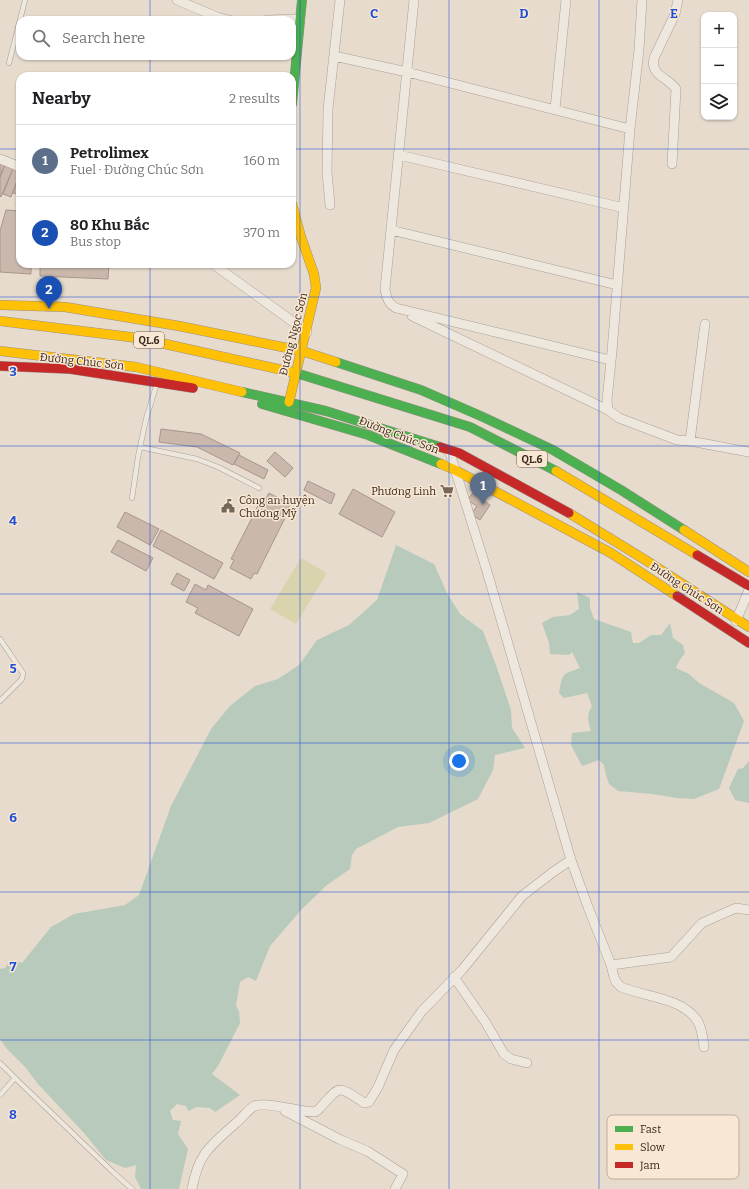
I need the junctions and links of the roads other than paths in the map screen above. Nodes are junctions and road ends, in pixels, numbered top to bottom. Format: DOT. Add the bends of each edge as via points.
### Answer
graph roads {
  1 [pos="25,0"];
  2 [pos="177,0"];
  3 [pos="302,0"];
  4 [pos="340,0"];
  5 [pos="414,0"];
  6 [pos="566,0"];
  7 [pos="642,0"];
  8 [pos="678,0"];
  9 [pos="21,16"];
  10 [pos="215,16"];
  11 [pos="296,19"];
  12 [pos="300,19"];
  13 [pos="16,37"];
  14 [pos="334,56"];
  15 [pos="10,63"];
  16 [pos="295,72"];
  17 [pos="407,72"];
  18 [pos="556,109"];
  19 [pos="630,129"];
  20 [pos="399,155"];
  21 [pos="0,159"];
  22 [pos="672,164"];
  23 [pos="16,165"];
  24 [pos="330,205"];
  25 [pos="624,208"];
  26 [pos="296,219"];
  27 [pos="391,230"];
  28 [pos="219,268"];
  29 [pos="617,285"];
  30 [pos="0,305"];
  31 [pos="396,308"];
  32 [pos="0,321"];
  33 [pos="704,324"];
  34 [pos="307,332"];
  35 [pos="0,351"];
  36 [pos="302,351"];
  37 [pos="610,360"];
  38 [pos="0,366"];
  39 [pos="296,373"];
  40 [pos="159,377"];
  41 [pos="289,402"];
  42 [pos="608,410"];
  43 [pos="690,441"];
  44 [pos="140,447"];
  45 [pos="449,450"];
  46 [pos="749,452"];
  47 [pos="455,470"];
  48 [pos="259,488"];
  49 [pos="132,498"];
  50 [pos="749,572"];
  51 [pos="749,586"];
  52 [pos="749,590"];
  53 [pos="737,619"];
  54 [pos="749,627"];
  55 [pos="732,632"];
  56 [pos="0,639"];
  57 [pos="749,643"];
  58 [pos="0,701"];
  59 [pos="571,860"];
  60 [pos="749,910"];
  61 [pos="611,965"];
  62 [pos="454,977"];
  63 [pos="704,1047"];
  64 [pos="0,1063"];
  65 [pos="527,1063"];
  66 [pos="15,1078"];
  67 [pos="0,1094"];
  68 [pos="279,1107"];
  69 [pos="132,1189"];
  70 [pos="192,1189"];
  71 [pos="395,1189"];
  1 -- 9 [label="lane"];
  2 -- 10 [label="street"];
  3 -- 12 [label="main road"];
  4 -- 14 [label="street"];
  5 -- 17 [label="street"];
  6 -- 18 [label="street"];
  7 -- 19 [label="street"];
  8 -- 22 [label="street" via="676,14 652,66 676,89"];
  11 -- 12 [label="street"];
  12 -- 16 [label="main road"];
  13 -- 15 [label="lane"];
  14 -- 17 [label="street"];
  14 -- 24 [label="street" via="327,132"];
  17 -- 18 [label="street"];
  17 -- 20 [label="street"];
  18 -- 19 [label="street"];
  19 -- 25 [label="street"];
  20 -- 25 [label="street"];
  20 -- 27 [label="street"];
  21 -- 23 [label="street"];
  25 -- 29 [label="street"];
  26 -- 34 [label="main road, Đường Ngọc Sơn" via="316,283"];
  27 -- 29 [label="street"];
  27 -- 31 [label="street" via="385,289 387,300"];
  28 -- 34 [label="street"];
  29 -- 37 [label="street"];
  30 -- 36 [label="main road" via="66,306"];
  31 -- 37 [label="street"];
  31 -- 42 [label="street"];
  32 -- 39 [label="main road, QL.6" via="138,338"];
  33 -- 43 [label="street"];
  34 -- 36 [label="main road, Đường Ngọc Sơn"];
  35 -- 40 [label="main road, Đường Chúc Sơn / QL.6" via="136,367"];
  36 -- 39 [label="main road, Đường Ngọc Sơn"];
  36 -- 50 [label="main road" via="421,390 553,450"];
  37 -- 42 [label="street"];
  38 -- 40 [label="main road, Đường Chúc Sơn"];
  39 -- 41 [label="main road, Đường Ngọc Sơn"];
  39 -- 51 [label="main road, QL.6" via="470,427 562,474"];
  40 -- 41 [label="main road, Đường Chúc Sơn / QL.6"];
  40 -- 44 [label="lane"];
  40 -- 47 [label="main road, Đường Chúc Sơn" via="368,435"];
  41 -- 45 [label="main road, Đường Chúc Sơn / QL.6" via="326,411"];
  42 -- 43 [label="street" via="618,418 677,440"];
  43 -- 46 [label="street"];
  44 -- 48 [label="lane" via="197,459"];
  44 -- 49 [label="lane"];
  45 -- 47 [label="street"];
  45 -- 53 [label="main road, Đường Chúc Sơn / QL.6" via="552,503"];
  47 -- 55 [label="main road, Đường Chúc Sơn" via="611,553"];
  47 -- 59 [label="street"];
  52 -- 53 [label="street"];
  53 -- 54 [label="main road, Đường Chúc Sơn / QL.6"];
  53 -- 55 [label="street"];
  55 -- 57 [label="main road, Đường Chúc Sơn"];
  56 -- 58 [label="lane" via="23,673 22,679"];
  59 -- 61 [label="street"];
  59 -- 62 [label="street" via="522,896"];
  60 -- 61 [label="street" via="736,908 702,923 671,956"];
  61 -- 63 [label="street" via="614,977 621,987 671,1002 690,1013 702,1030"];
  62 -- 65 [label="street" via="504,1054 511,1059"];
  62 -- 68 [label="street" via="401,1039 369,1102 364,1103 340,1090 315,1112"];
  64 -- 66 [label="lane"];
  66 -- 67 [label="lane"];
  66 -- 69 [label="lane"];
  68 -- 70 [label="street" via="254,1106 214,1143 199,1163"];
  68 -- 71 [label="street" via="367,1151 403,1174"];
}
